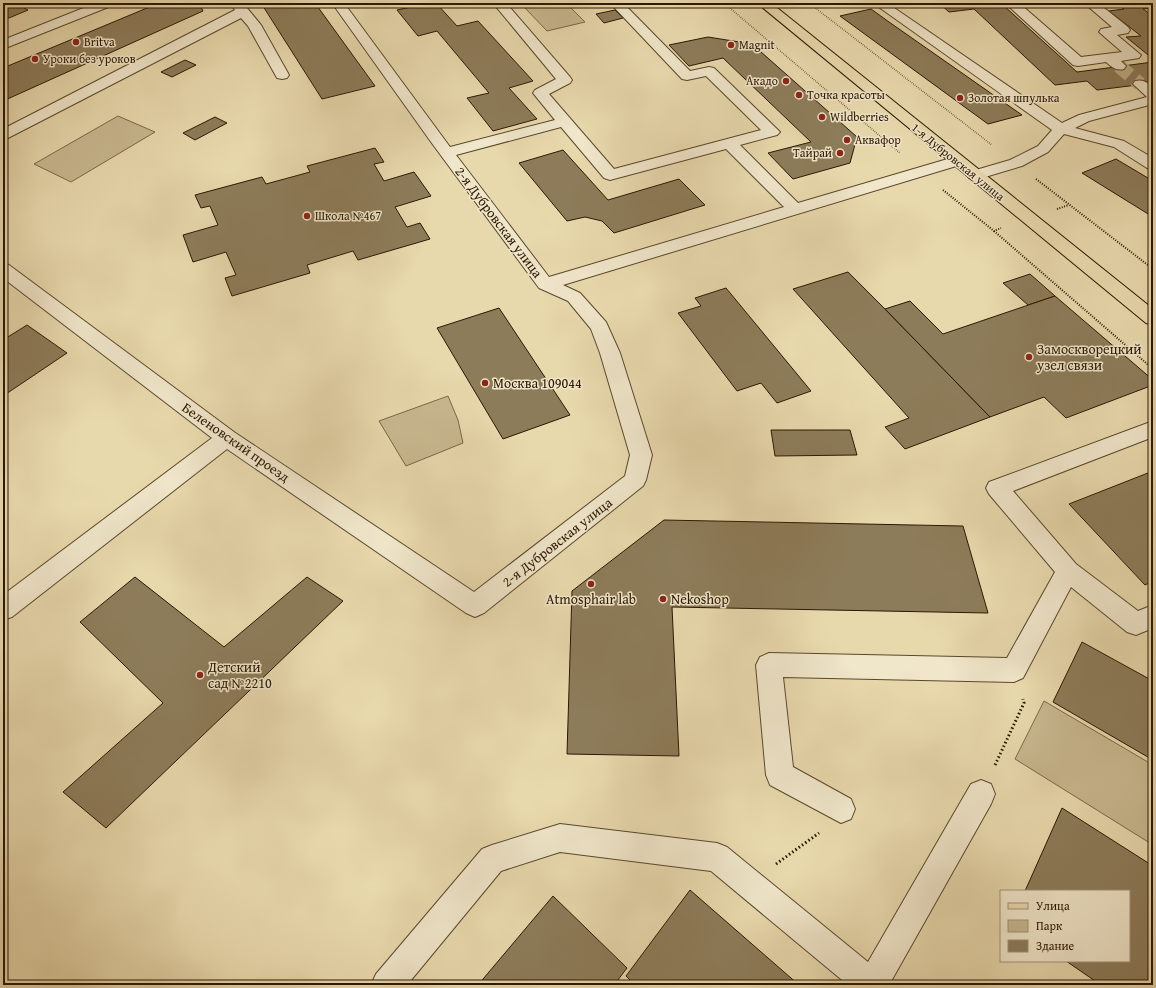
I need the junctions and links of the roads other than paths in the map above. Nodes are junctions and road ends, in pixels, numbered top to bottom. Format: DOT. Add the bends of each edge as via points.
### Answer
graph roads {
  1 [pos="106,3"];
  2 [pos="340,3"];
  3 [pos="499,3"];
  4 [pos="616,3"];
  5 [pos="763,3"];
  6 [pos="879,3"];
  7 [pos="1011,3"];
  8 [pos="1090,3"];
  9 [pos="239,8"];
  10 [pos="3,45"];
  11 [pos="282,75"];
  12 [pos="1140,84"];
  13 [pos="1153,95"];
  14 [pos="1153,100"];
  15 [pos="1123,107"];
  16 [pos="1153,114"];
  17 [pos="564,122"];
  18 [pos="1061,129"];
  19 [pos="3,135"];
  20 [pos="729,143"];
  21 [pos="447,153"];
  22 [pos="957,161"];
  23 [pos="1153,165"];
  24 [pos="975,175"];
  25 [pos="795,209"];
  26 [pos="3,269"];
  27 [pos="545,284"];
  28 [pos="1153,319"];
  29 [pos="1153,429"];
  30 [pos="227,438"];
  31 [pos="1068,571"];
  32 [pos="475,606"];
  33 [pos="3,609"];
  34 [pos="1153,616"];
  35 [pos="981,794"];
  36 [pos="841,809"];
  37 [pos="387,985"];
  38 [pos="872,985"];
  1 -- 10 [label="street"];
  2 -- 21 [label="street, 2-я Дубровская улица"];
  3 -- 17 [label="street" via="565,80 540,94"];
  4 -- 20 [label="street" via="687,76 709,71 772,132"];
  5 -- 22 [label="main road, 1-я Дубровская улица"];
  6 -- 18 [label="street"];
  7 -- 8 [label="street" via="1078,62 1114,62 1134,55 1106,32 1123,30"];
  9 -- 11 [label="street" via="254,25"];
  9 -- 19 [label="street"];
  12 -- 13 [label="street"];
  14 -- 15 [label="street"];
  15 -- 16 [label="street"];
  15 -- 18 [label="street" via="1084,118"];
  17 -- 20 [label="street" via="610,174"];
  17 -- 21 [label="street"];
  18 -- 23 [label="street" via="1119,144"];
  18 -- 24 [label="street" via="1043,149 1016,163"];
  20 -- 25 [label="street"];
  21 -- 27 [label="street, 2-я Дубровская улица"];
  22 -- 24 [label="main road, 1-я Дубровская улица"];
  22 -- 25 [label="street"];
  24 -- 28 [label="main road, 1-я Дубровская улица"];
  25 -- 27 [label="street"];
  26 -- 30 [label="street, Беленовский проезд"];
  27 -- 32 [label="street, 2-я Дубровская улица" via="574,297 599,326 610,353 641,455 637,474 635,480"];
  29 -- 31 [label="street" via="997,488"];
  30 -- 32 [label="street, Беленовский проезд"];
  30 -- 33 [label="street"];
  31 -- 34 [label="street" via="1136,624"];
  31 -- 36 [label="street" via="1014,670 769,665 780,775"];
  35 -- 38 [label="street"];
  37 -- 38 [label="street" via="492,859 560,838 717,857"];
}
